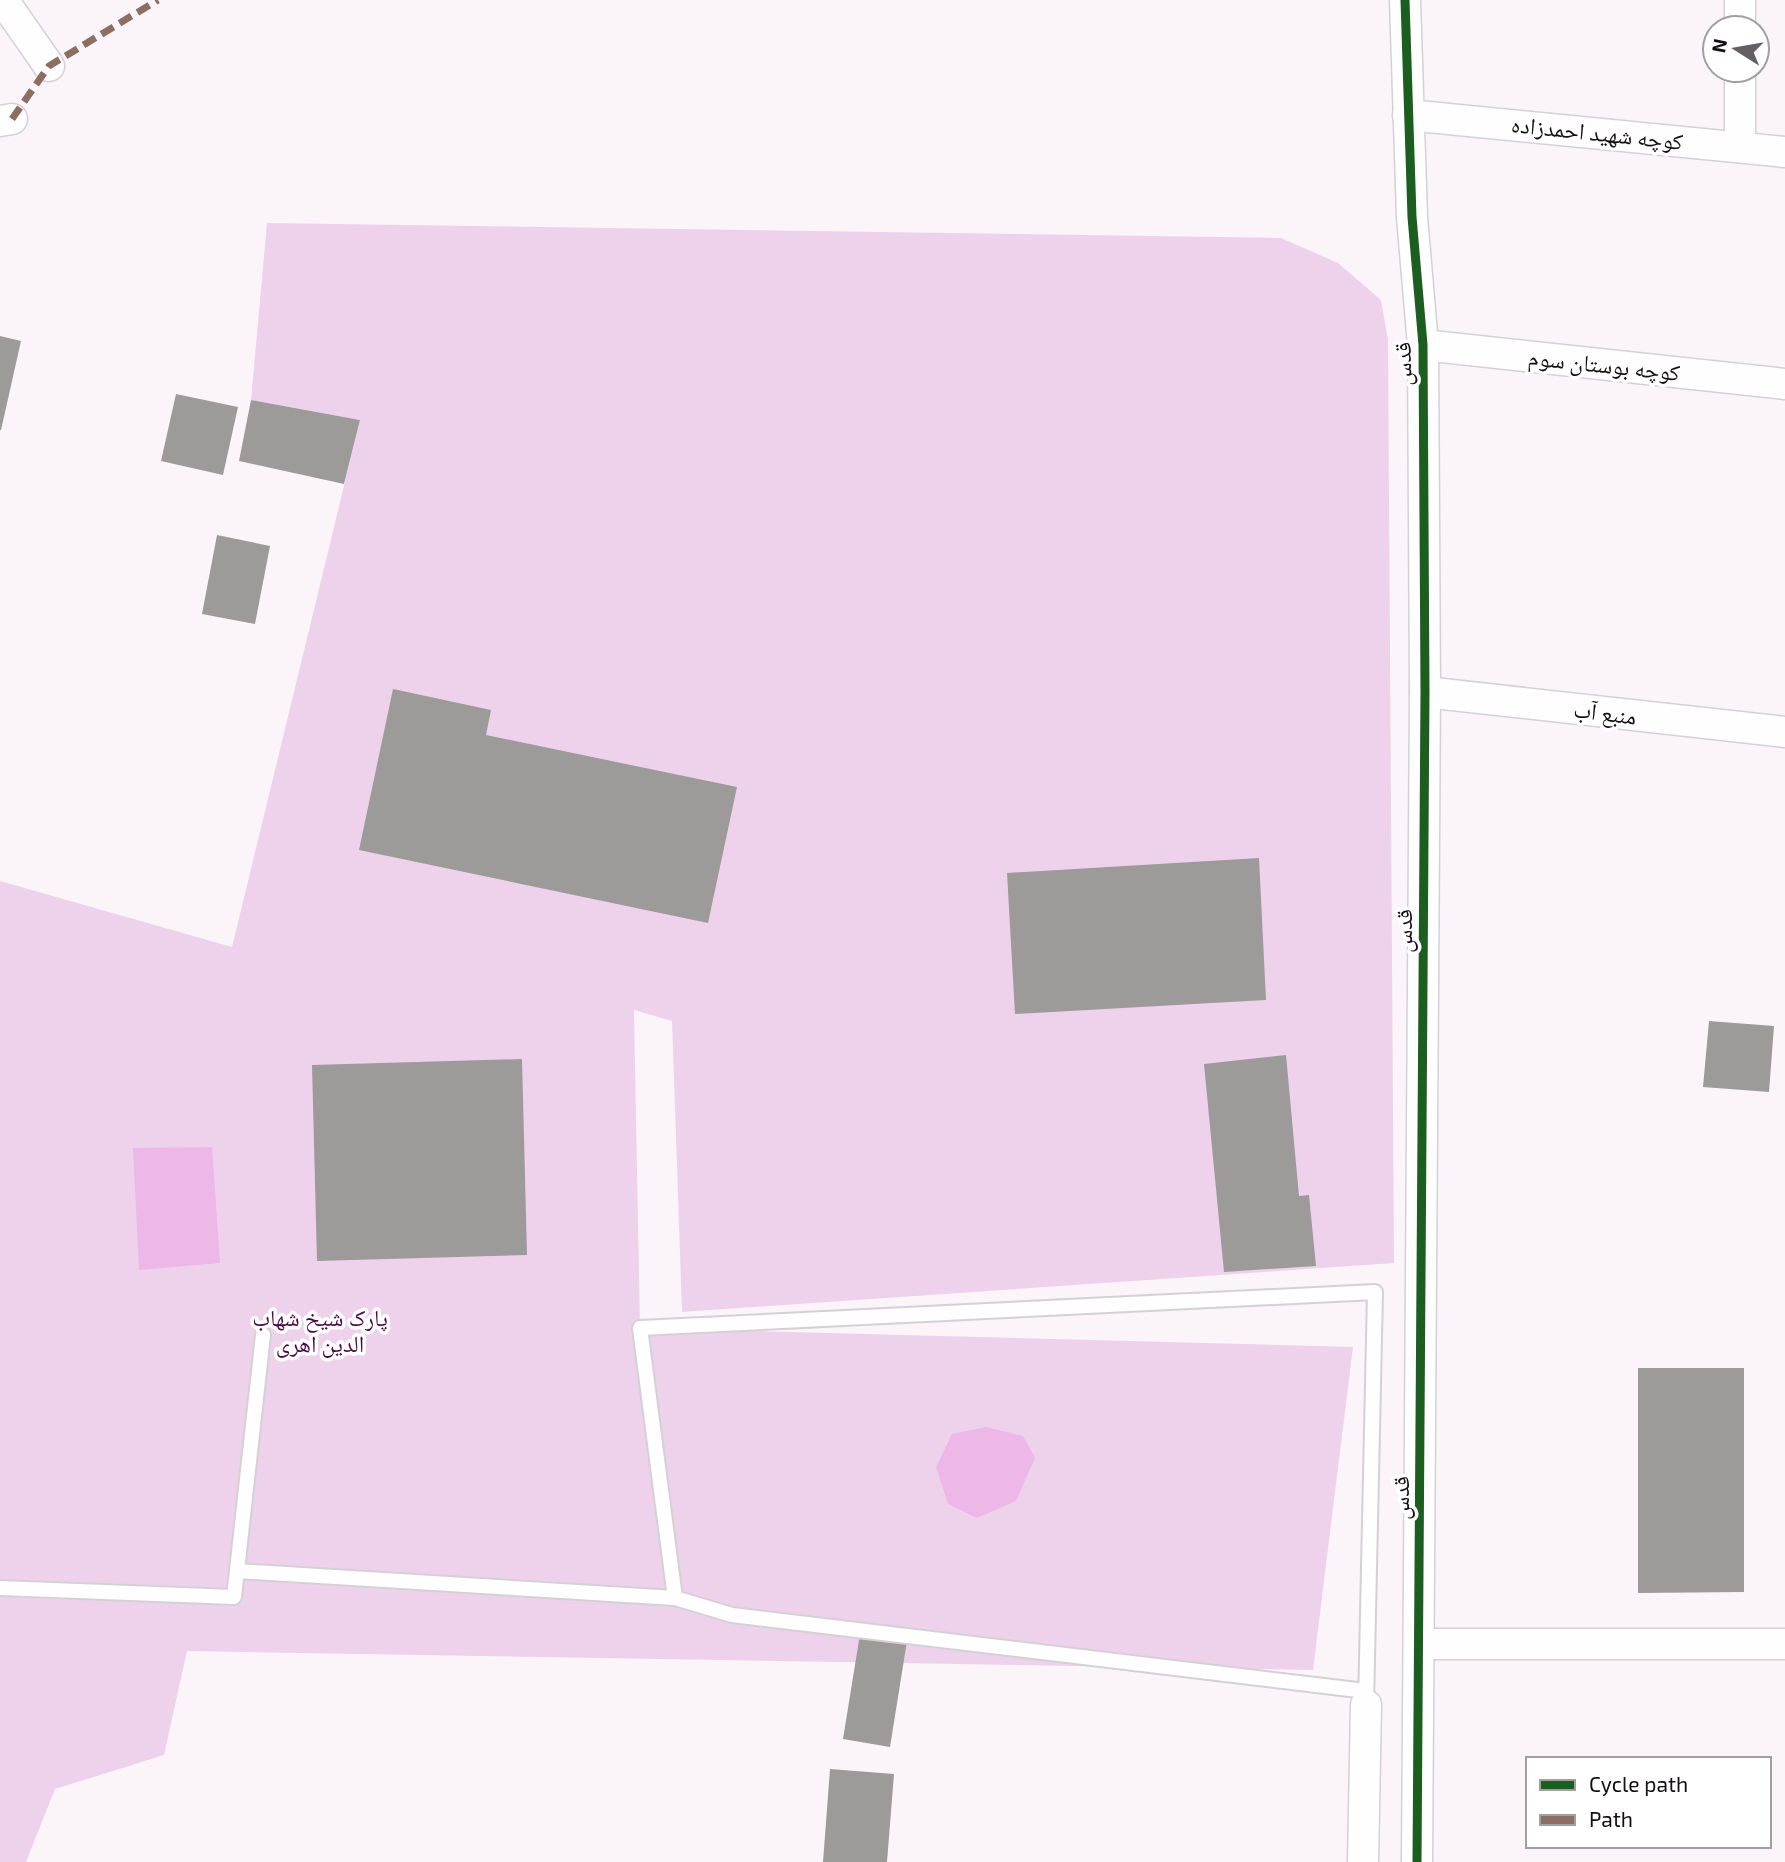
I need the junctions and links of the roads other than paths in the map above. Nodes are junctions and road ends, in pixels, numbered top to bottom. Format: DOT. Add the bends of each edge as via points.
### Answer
graph roads {
  1 [pos="3,0"];
  2 [pos="1405,0"];
  3 [pos="49,66"];
  4 [pos="1740,84"];
  5 [pos="1408,115"];
  6 [pos="1740,148"];
  7 [pos="1785,152"];
  8 [pos="1423,345"];
  9 [pos="1785,384"];
  10 [pos="1425,692"];
  11 [pos="1785,732"];
  12 [pos="263,1335"];
  13 [pos="237,1572"];
  14 [pos="0,1588"];
  15 [pos="676,1598"];
  16 [pos="1420,1644"];
  17 [pos="1785,1644"];
  18 [pos="1366,1698"];
  19 [pos="1363,1862"];
  20 [pos="1417,1862"];
  1 -- 3 [label="street"];
  2 -- 5 [label="street, قدس"];
  4 -- 6 [label="street"];
  5 -- 6 [label="street, کوچه شهید احمدزاده"];
  5 -- 8 [label="street, قدس"];
  6 -- 7 [label="street, کوچه شهید احمدزاده"];
  8 -- 9 [label="street, کوچه بوستان سوم"];
  8 -- 10 [label="street, قدس"];
  10 -- 11 [label="street, منبع آب"];
  10 -- 16 [label="street, قدس"];
  12 -- 13 [label="lane"];
  13 -- 14 [label="lane" via="234,1597"];
  13 -- 15 [label="lane"];
  15 -- 18 [label="lane" via="732,1615"];
  15 -- 18 [label="lane" via="640,1328 1376,1292"];
  16 -- 17 [label="street"];
  16 -- 20 [label="street, قدس"];
  18 -- 19 [label="street"];
}
